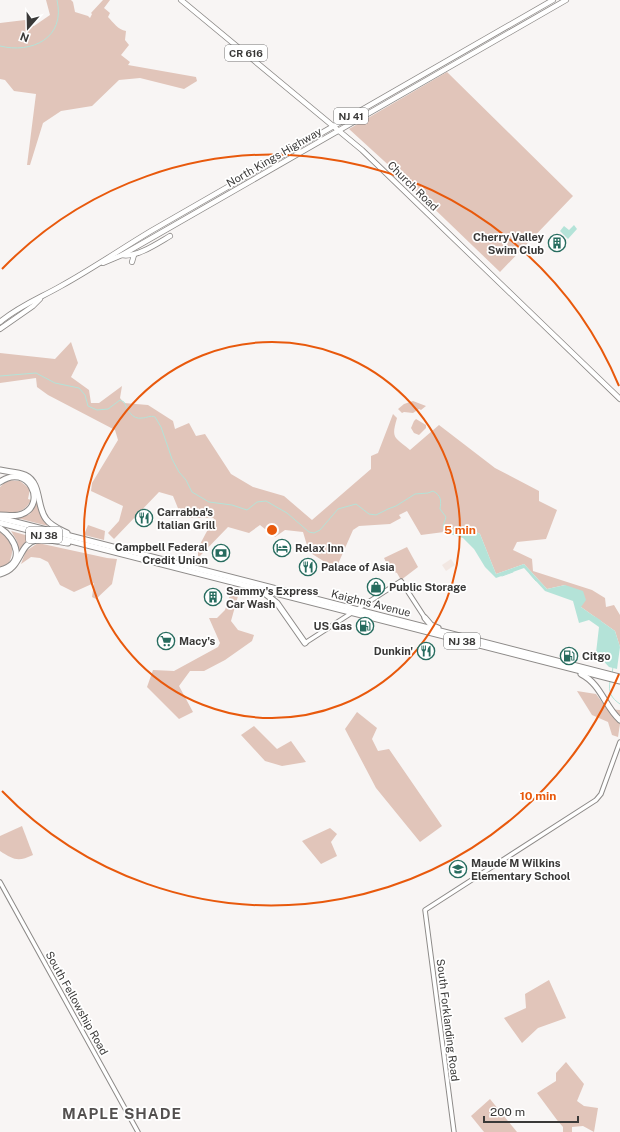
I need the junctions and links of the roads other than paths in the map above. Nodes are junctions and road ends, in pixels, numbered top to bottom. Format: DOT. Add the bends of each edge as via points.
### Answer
graph roads {
  1 [pos="182,0"];
  2 [pos="553,0"];
  3 [pos="566,0"];
  4 [pos="333,126"];
  5 [pos="338,131"];
  6 [pos="170,236"];
  7 [pos="122,255"];
  8 [pos="134,255"];
  9 [pos="132,262"];
  10 [pos="93,268"];
  11 [pos="42,297"];
  12 [pos="0,322"];
  13 [pos="0,329"];
  14 [pos="620,399"];
  15 [pos="0,470"];
  16 [pos="0,482"];
  17 [pos="0,515"];
  18 [pos="0,518"];
  19 [pos="0,523"];
  20 [pos="0,528"];
  21 [pos="77,538"];
  22 [pos="89,546"];
  23 [pos="0,570"];
  24 [pos="0,574"];
  25 [pos="257,588"];
  26 [pos="354,611"];
  27 [pos="425,618"];
  28 [pos="452,634"];
  29 [pos="305,643"];
  30 [pos="572,669"];
  31 [pos="608,676"];
  32 [pos="616,678"];
  33 [pos="620,681"];
  34 [pos="619,719"];
  35 [pos="620,742"];
  36 [pos="0,882"];
  37 [pos="138,1132"];
  38 [pos="454,1132"];
  1 -- 4 [label="main road, Church Road / CR 616"];
  2 -- 4 [label="main road, North Kings Highway / NJ 41"];
  3 -- 5 [label="main road, North Kings Highway / NJ 41"];
  4 -- 5 [label="main road, Church Road / CR 616"];
  4 -- 10 [label="main road, North Kings Highway / NJ 41" via="151,231"];
  5 -- 7 [label="main road, North Kings Highway / NJ 41"];
  5 -- 14 [label="main road, Church Road / CR 616" via="412,197"];
  6 -- 8 [label="main road"];
  7 -- 8 [label="main road"];
  7 -- 10 [label="main road, North Kings Highway / NJ 41"];
  8 -- 9 [label="main road"];
  10 -- 11 [label="main road, North Kings Highway / NJ 41"];
  11 -- 12 [label="main road, North Kings Highway / NJ 41" via="30,301"];
  11 -- 13 [label="main road, North Kings Highway / NJ 41"];
  15 -- 21 [label="highway" via="21,474 30,479 36,487 46,518 53,526"];
  16 -- 17 [label="highway" via="10,477 21,478 30,484 34,495 32,504 24,513"];
  18 -- 21 [label="highway, Kaighns Avenue / NJ 38"];
  19 -- 22 [label="highway, Kaighns Avenue / NJ 38"];
  20 -- 23 [label="highway" via="12,538 16,549 12,563"];
  21 -- 26 [label="highway, Kaighns Avenue / NJ 38"];
  22 -- 24 [label="highway" via="33,541 26,546 13,567"];
  22 -- 25 [label="highway, Kaighns Avenue / NJ 38"];
  25 -- 26 [label="highway, Kaighns Avenue / NJ 38"];
  25 -- 29 [label="highway" via="275,601"];
  26 -- 27 [label="street" via="401,581"];
  26 -- 28 [label="highway, Kaighns Avenue / NJ 38"];
  26 -- 29 [label="street"];
  26 -- 30 [label="highway, Kaighns Avenue / NJ 38"];
  27 -- 28 [label="highway" via="433,626"];
  28 -- 31 [label="highway, Kaighns Avenue / NJ 38"];
  30 -- 31 [label="highway, Kaighns Avenue / NJ 38"];
  30 -- 34 [label="highway" via="594,683 612,713"];
  31 -- 32 [label="highway, Kaighns Avenue / NJ 38"];
  32 -- 33 [label="highway, Kaighns Avenue / NJ 38"];
  35 -- 38 [label="street, South Forklanding Road" via="601,794 596,800 425,910"];
  36 -- 37 [label="street, South Fellowship Road"];
}
